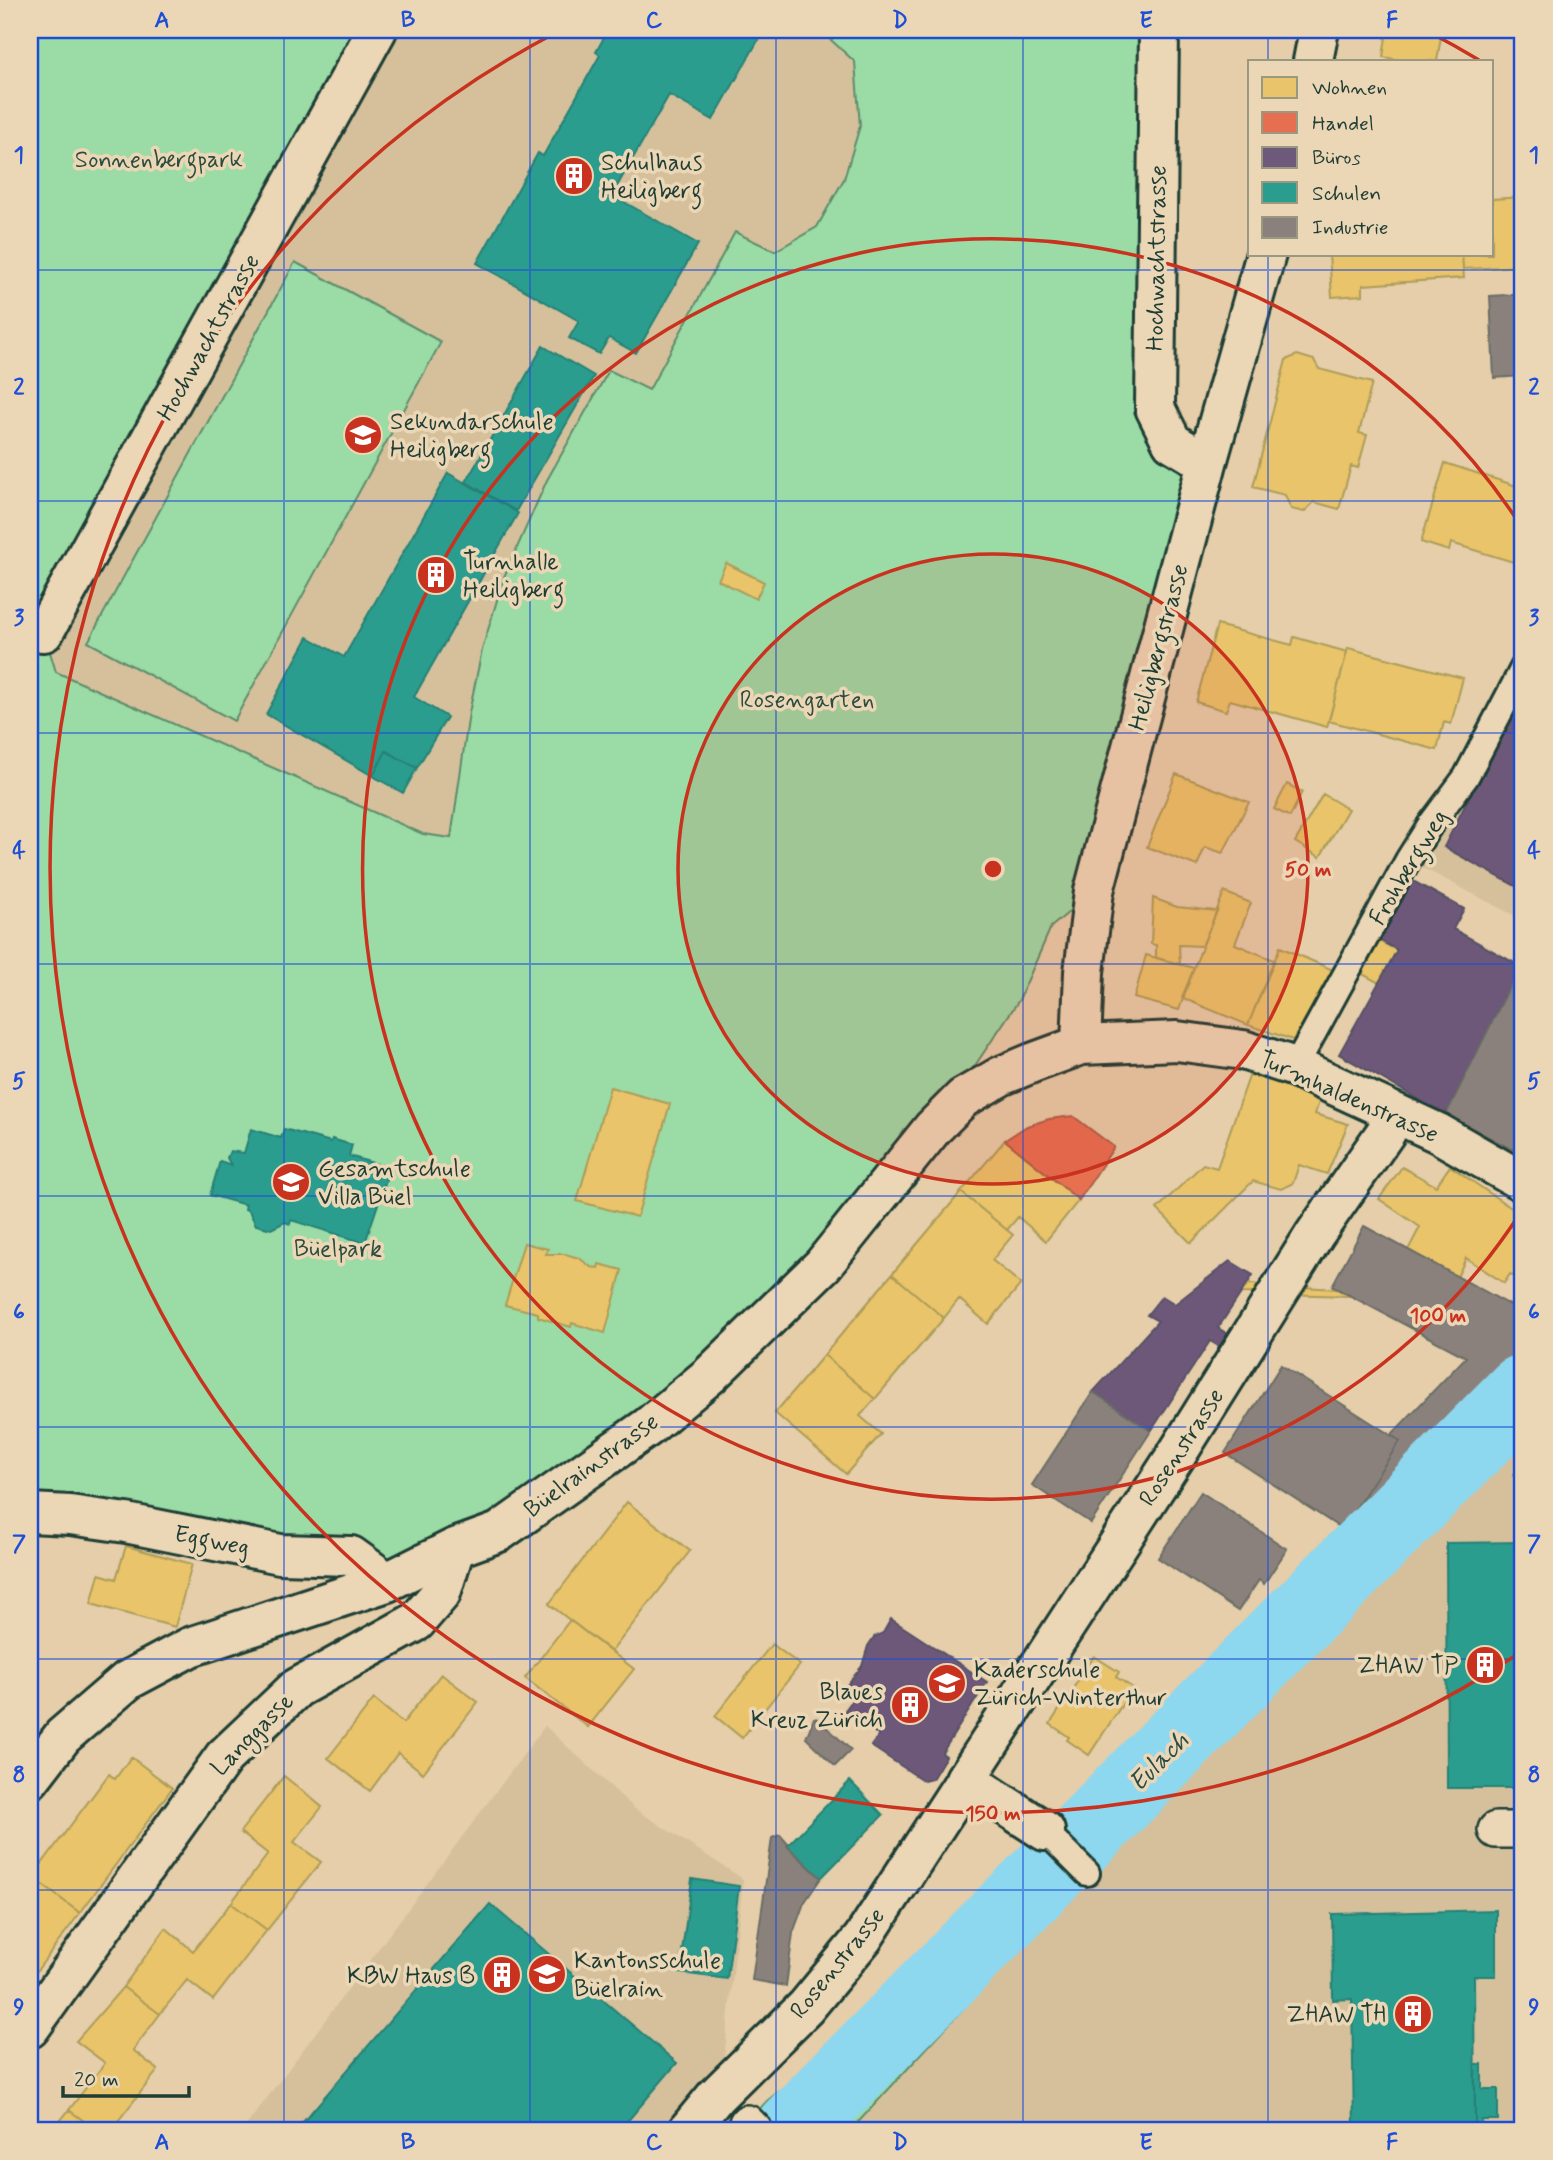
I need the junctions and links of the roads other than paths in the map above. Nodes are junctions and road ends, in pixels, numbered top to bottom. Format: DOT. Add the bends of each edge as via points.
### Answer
graph roads {
  1 [pos="377,30"];
  2 [pos="1159,30"];
  3 [pos="1319,30"];
  4 [pos="1313,60"];
  5 [pos="1265,256"];
  6 [pos="1207,463"];
  7 [pos="30,631"];
  8 [pos="1523,668"];
  9 [pos="1081,1045"];
  10 [pos="1295,1067"];
  11 [pos="1395,1113"];
  12 [pos="1523,1182"];
  13 [pos="30,1513"];
  14 [pos="455,1548"];
  15 [pos="387,1582"];
  16 [pos="30,1779"];
  17 [pos="965,1780"];
  18 [pos="1045,1831"];
  19 [pos="1087,1873"];
  20 [pos="30,2028"];
  21 [pos="688,2130"];
  1 -- 7 [label="street, Hochwachtstrasse" via="44,632"];
  2 -- 6 [label="street, Hochwachtstrasse" via="1155,408 1172,442"];
  3 -- 4 [label="street"];
  5 -- 6 [label="street, Heiligbergstrasse"];
  6 -- 9 [label="street, Heiligbergstrasse" via="1094,891"];
  8 -- 10 [label="lane, Frohbergweg" via="1466,777 1408,860"];
  9 -- 10 [label="street, Turmhaldenstrasse" via="1198,1042 1243,1049"];
  9 -- 14 [label="street, Büelrainstrasse" via="1001,1076 963,1098 933,1128 823,1265 710,1375 648,1427 499,1532"];
  10 -- 11 [label="street, Turmhaldenstrasse"];
  11 -- 12 [label="street, Turmhaldenstrasse"];
  11 -- 17 [label="street, Rosenstrasse"];
  13 -- 15 [label="street, Eggweg" via="126,1523 280,1554 351,1556"];
  14 -- 15 [label="street, Büelrainstrasse"];
  14 -- 20 [label="street, Langgasse" via="441,1593 416,1622 298,1688 223,1757"];
  15 -- 16 [label="street, Büelrainstrasse" via="190,1647 128,1680 63,1736"];
  17 -- 18 [label="street"];
  17 -- 21 [label="street, Rosenstrasse" via="863,1938 806,2007"];
  18 -- 19 [label="lane"];
}
